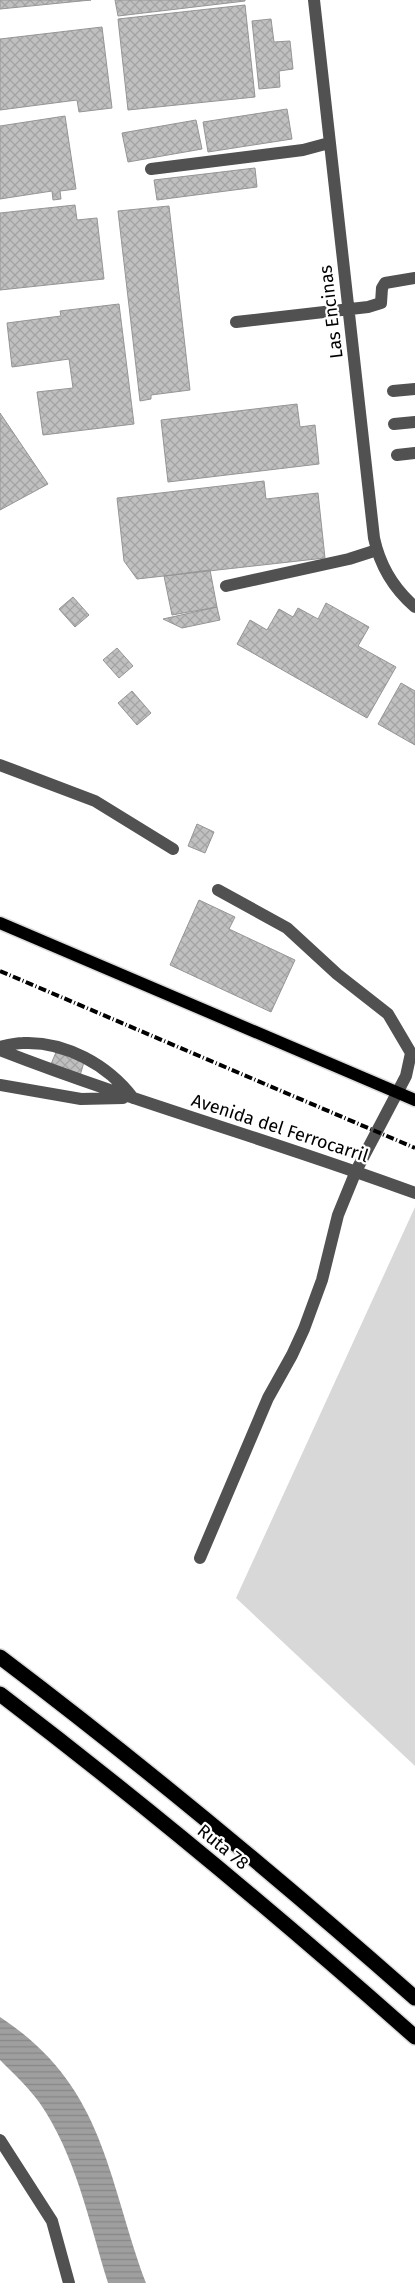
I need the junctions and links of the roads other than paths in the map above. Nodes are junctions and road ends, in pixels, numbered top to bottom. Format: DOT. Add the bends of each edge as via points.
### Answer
graph roads {
  1 [pos="314,0"];
  2 [pos="329,143"];
  3 [pos="151,169"];
  4 [pos="415,278"];
  5 [pos="349,310"];
  6 [pos="236,322"];
  7 [pos="415,389"];
  8 [pos="393,392"];
  9 [pos="415,422"];
  10 [pos="394,424"];
  11 [pos="415,453"];
  12 [pos="397,455"];
  13 [pos="376,550"];
  14 [pos="226,586"];
  15 [pos="415,607"];
  16 [pos="0,765"];
  17 [pos="173,849"];
  18 [pos="218,890"];
  19 [pos="0,923"];
  20 [pos="0,1048"];
  21 [pos="0,1085"];
  22 [pos="397,1092"];
  23 [pos="133,1098"];
  24 [pos="415,1100"];
  25 [pos="356,1171"];
  26 [pos="415,1192"];
  27 [pos="200,1558"];
  28 [pos="0,1657"];
  29 [pos="0,1694"];
  30 [pos="415,1998"];
  31 [pos="415,2037"];
  32 [pos="0,2140"];
  33 [pos="69,2283"];
  1 -- 2 [label="street, Las Encinas"];
  2 -- 3 [label="street" via="303,150"];
  2 -- 5 [label="street, Las Encinas"];
  4 -- 5 [label="street" via="385,282 381,303"];
  5 -- 6 [label="street"];
  5 -- 13 [label="street, Las Encinas"];
  7 -- 8 [label="street"];
  9 -- 10 [label="street"];
  11 -- 12 [label="street"];
  13 -- 14 [label="street"];
  13 -- 15 [label="street, Las Encinas" via="388,577"];
  16 -- 17 [label="street" via="95,801"];
  18 -- 22 [label="street" via="287,928 337,974 388,1014 411,1053 406,1076"];
  19 -- 22 [label="main road"];
  20 -- 23 [label="street, Avenida del Ferrocarril"];
  20 -- 23 [label="street" via="22,1042 56,1046 103,1069"];
  21 -- 23 [label="street" via="80,1099"];
  22 -- 24 [label="main road"];
  22 -- 25 [label="street"];
  23 -- 25 [label="street, Avenida del Ferrocarril"];
  25 -- 26 [label="street, Avenida del Ferrocarril"];
  25 -- 27 [label="street" via="338,1215 311,1312 268,1398"];
  28 -- 30 [label="highway, Ruta 78" via="239,1847"];
  29 -- 31 [label="highway, Ruta 78" via="243,1888"];
  32 -- 33 [label="street" via="52,2221"];
}
